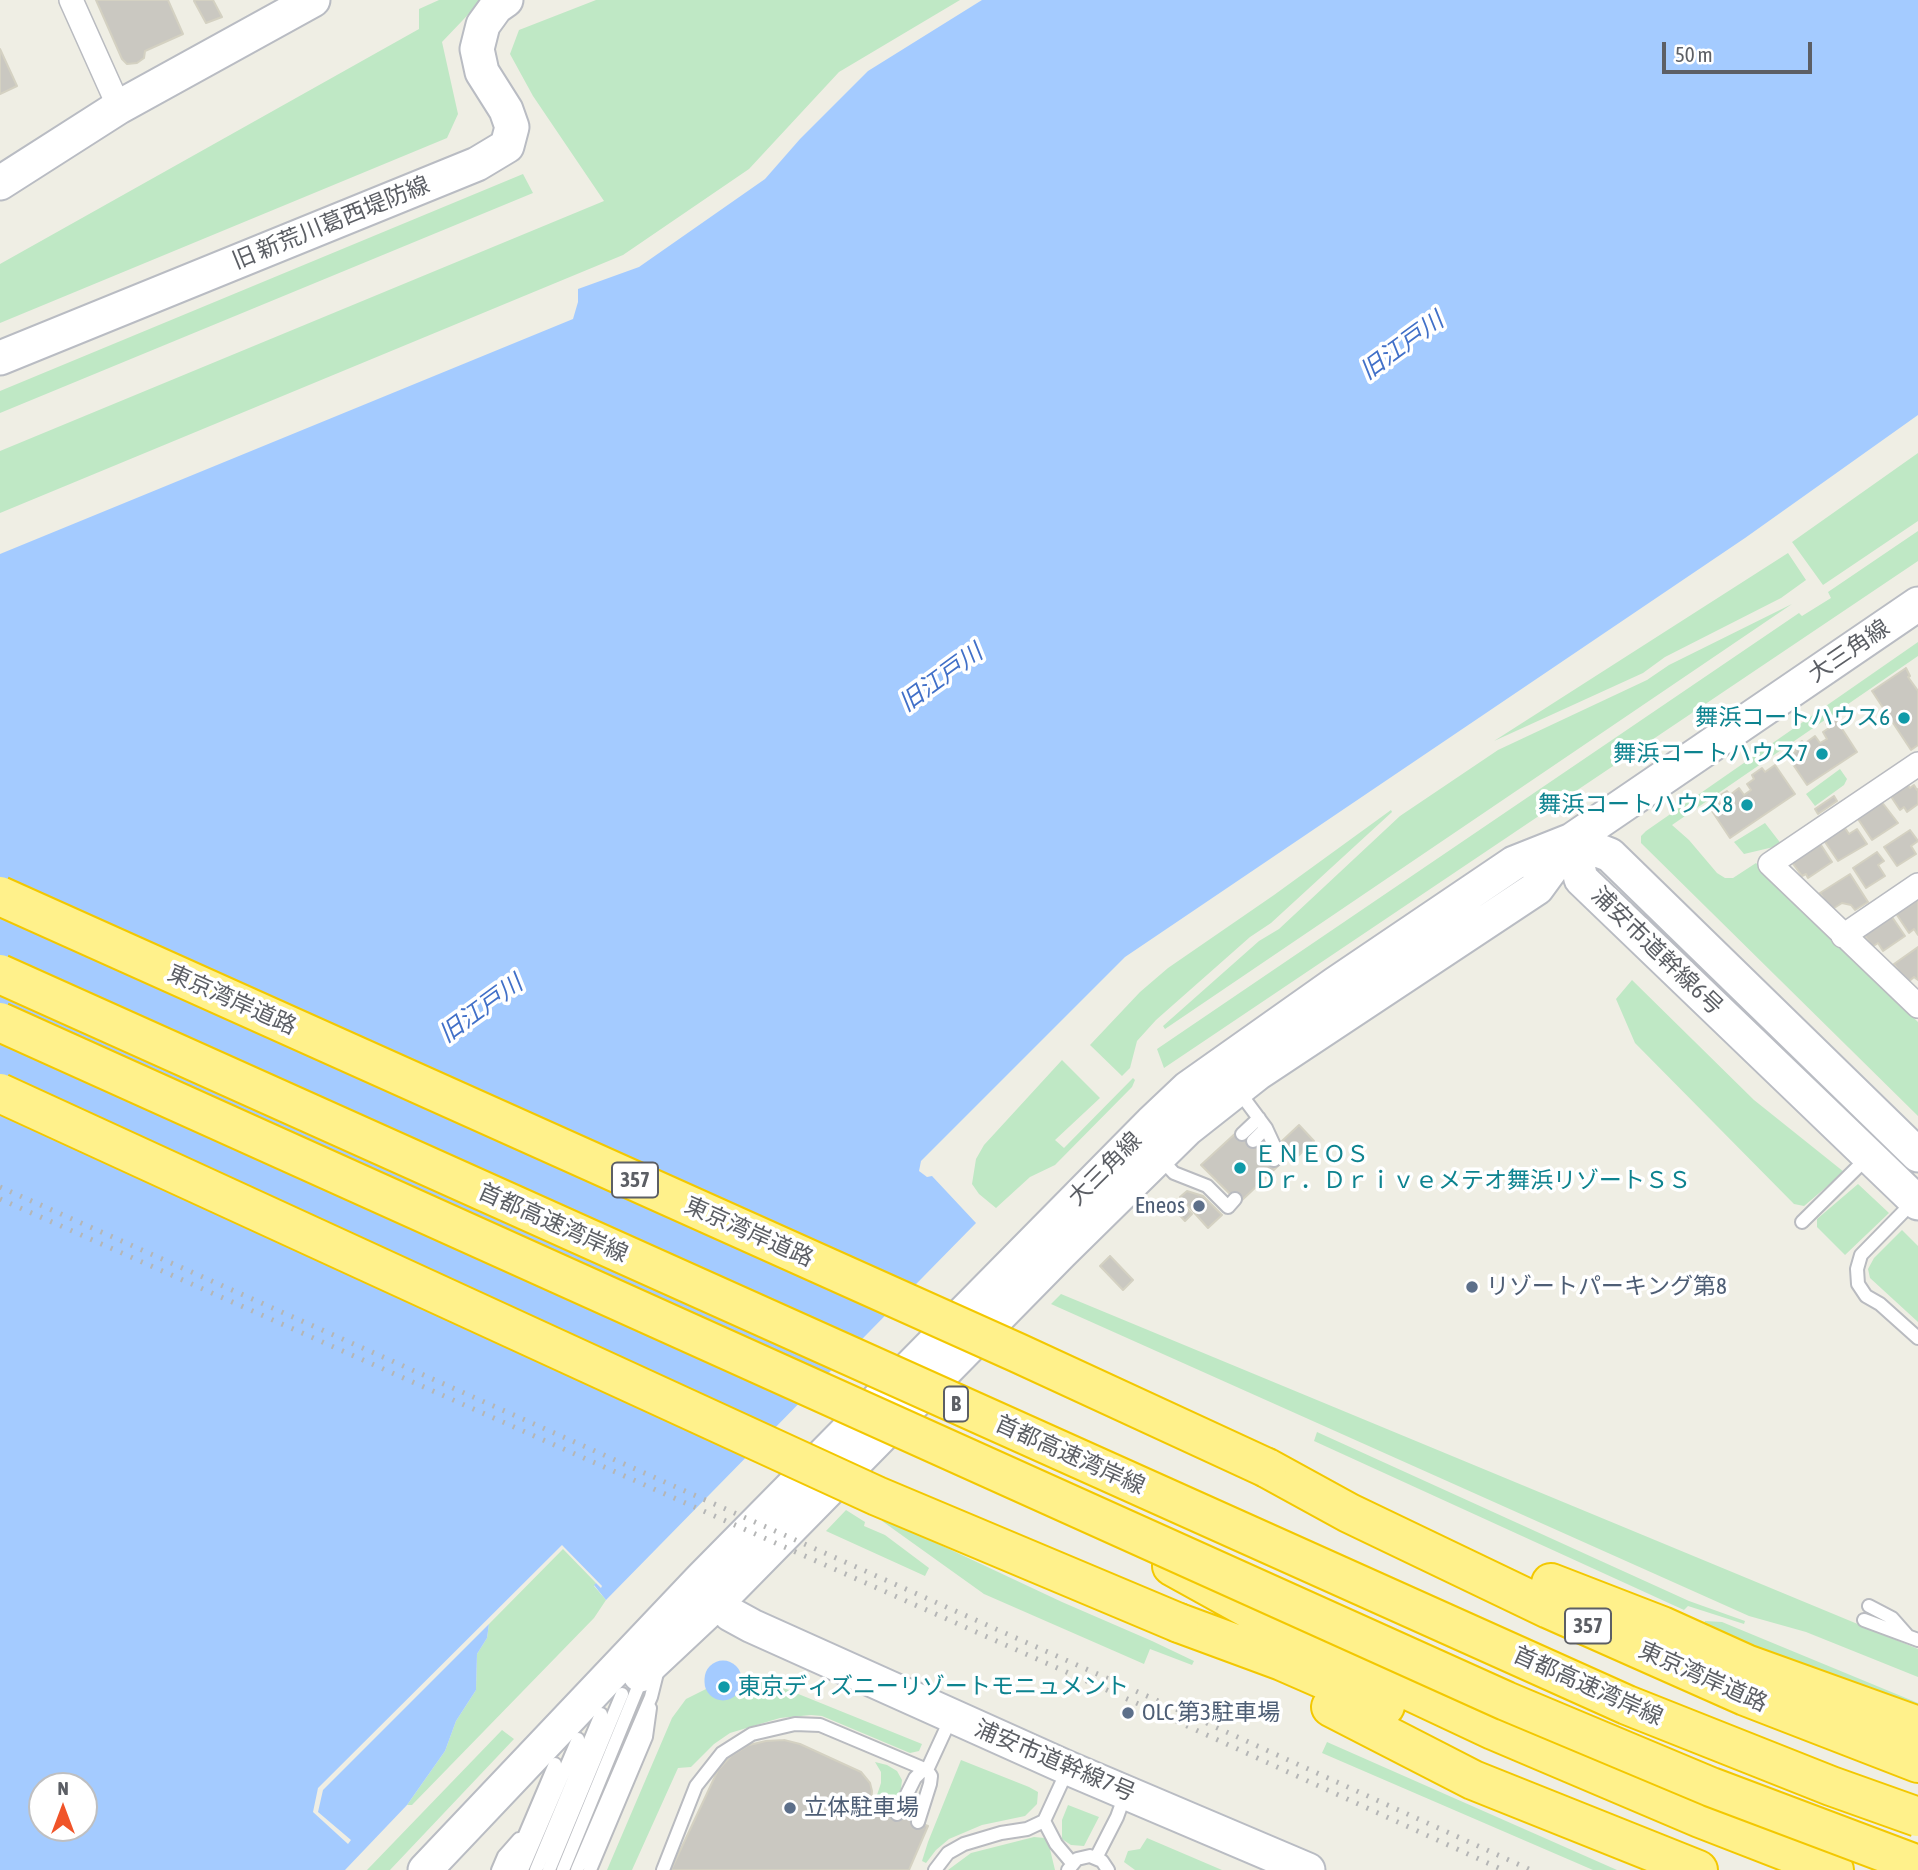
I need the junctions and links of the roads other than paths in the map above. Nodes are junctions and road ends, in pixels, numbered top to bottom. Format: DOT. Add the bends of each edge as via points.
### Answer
graph roads {
  1 [pos="71,0"];
  2 [pos="313,0"];
  3 [pos="506,0"];
  4 [pos="119,107"];
  5 [pos="6,178"];
  6 [pos="0,358"];
  7 [pos="1918,604"];
  8 [pos="1918,764"];
  9 [pos="1572,840"];
  10 [pos="1918,885"];
  11 [pos="0,896"];
  12 [pos="1843,936"];
  13 [pos="0,974"];
  14 [pos="1917,1004"];
  15 [pos="0,1022"];
  16 [pos="1237,1089"];
  17 [pos="0,1093"];
  18 [pos="1262,1123"];
  19 [pos="1247,1137"];
  20 [pos="1271,1152"];
  21 [pos="1870,1155"];
  22 [pos="1918,1155"];
  23 [pos="1158,1157"];
  24 [pos="1227,1196"];
  25 [pos="1917,1201"];
  26 [pos="1801,1222"];
  27 [pos="1918,1338"];
  28 [pos="1267,1468"];
  29 [pos="1105,1518"];
  30 [pos="710,1590"];
  31 [pos="1869,1606"];
  32 [pos="1864,1620"];
  33 [pos="1179,1623"];
  34 [pos="1913,1638"];
  35 [pos="637,1685"];
  36 [pos="951,1716"];
  37 [pos="1918,1726"];
  38 [pos="578,1739"];
  39 [pos="1918,1763"];
  40 [pos="555,1764"];
  41 [pos="1068,1768"];
  42 [pos="928,1770"];
  43 [pos="1126,1792"];
  44 [pos="897,1814"];
  45 [pos="1918,1817"];
  46 [pos="1044,1821"];
  47 [pos="918,1822"];
  48 [pos="526,1831"];
  49 [pos="1096,1858"];
  50 [pos="1918,1865"];
  51 [pos="1070,1867"];
  52 [pos="425,1870"];
  53 [pos="450,1870"];
  54 [pos="498,1870"];
  55 [pos="510,1870"];
  56 [pos="522,1870"];
  57 [pos="536,1870"];
  58 [pos="549,1870"];
  59 [pos="563,1870"];
  60 [pos="577,1870"];
  61 [pos="590,1870"];
  62 [pos="663,1870"];
  63 [pos="935,1870"];
  64 [pos="1108,1870"];
  65 [pos="1308,1870"];
  66 [pos="1698,1870"];
  67 [pos="1774,1870"];
  68 [pos="1834,1870"];
  1 -- 4 [label="street"];
  2 -- 4 [label="street"];
  3 -- 6 [label="street, 旧 新荒川葛西堤防線" via="483,25 477,49 482,72 512,127 507,146 465,169"];
  4 -- 5 [label="street"];
  7 -- 9 [label="street, 大三角線"];
  8 -- 12 [label="street" via="1770,864"];
  9 -- 16 [label="street, 大三角線" via="1537,888"];
  9 -- 21 [label="street, 浦安市道幹線6号" via="1581,879"];
  9 -- 22 [label="street, 浦安市道幹線6号" via="1610,855"];
  9 -- 30 [label="street, 大三角線" via="1514,863 1188,1088 1141,1132"];
  10 -- 12 [label="street"];
  11 -- 28 [label="highway, 東京湾岸道路 / 357, bridge"];
  12 -- 14 [label="street"];
  13 -- 45 [label="highway, 首都高速湾岸線 / B, bridge" via="1627,1704"];
  15 -- 29 [label="highway, 首都高速湾岸線 / B, bridge"];
  16 -- 18 [label="lane"];
  16 -- 23 [label="street, 大三角線"];
  17 -- 33 [label="highway, bridge" via="877,1496"];
  18 -- 19 [label="lane"];
  18 -- 20 [label="lane"];
  21 -- 25 [label="street, 浦安市道幹線6号"];
  21 -- 26 [label="lane"];
  23 -- 24 [label="lane" via="1174,1173 1206,1179"];
  23 -- 30 [label="street, 大三角線"];
  25 -- 27 [label="lane" via="1861,1255 1857,1269 1858,1284 1866,1296"];
  28 -- 37 [label="highway, 東京湾岸道路 / 357" via="1357,1497 1746,1664"];
  28 -- 39 [label="highway, 東京湾岸道路 / 357" via="1349,1513 1549,1609 1745,1696"];
  29 -- 50 [label="highway, 首都高速湾岸線 / B, bridge" via="1545,1717 1711,1787"];
  29 -- 68 [label="highway, bridge" via="1182,1573 1393,1683 1700,1818"];
  30 -- 35 [label="street"];
  30 -- 36 [label="street, 浦安市道幹線7号" via="730,1614 752,1626"];
  30 -- 52 [label="street"];
  31 -- 34 [label="lane" via="1892,1618"];
  32 -- 34 [label="lane"];
  33 -- 66 [label="highway" via="1473,1780"];
  33 -- 67 [label="highway" via="1282,1661"];
  35 -- 38 [label="street"];
  35 -- 57 [label="lane"];
  35 -- 58 [label="lane"];
  35 -- 59 [label="lane"];
  35 -- 60 [label="lane"];
  35 -- 61 [label="lane" via="646,1737"];
  36 -- 41 [label="street, 浦安市道幹線7号"];
  36 -- 42 [label="lane"];
  38 -- 40 [label="street"];
  38 -- 56 [label="lane"];
  40 -- 48 [label="lane"];
  40 -- 53 [label="street"];
  41 -- 43 [label="street, 浦安市道幹線7号"];
  41 -- 46 [label="lane"];
  42 -- 44 [label="lane" via="915,1778"];
  42 -- 47 [label="lane" via="930,1784"];
  42 -- 62 [label="lane" via="820,1725 795,1724 752,1734 722,1753 695,1786"];
  43 -- 49 [label="lane"];
  43 -- 65 [label="street, 浦安市道幹線7号"];
  46 -- 51 [label="lane"];
  46 -- 63 [label="lane" via="964,1844 948,1853"];
  48 -- 54 [label="lane"];
  48 -- 55 [label="lane"];
  49 -- 51 [label="lane" via="1083,1857"];
  49 -- 64 [label="lane"];
}
